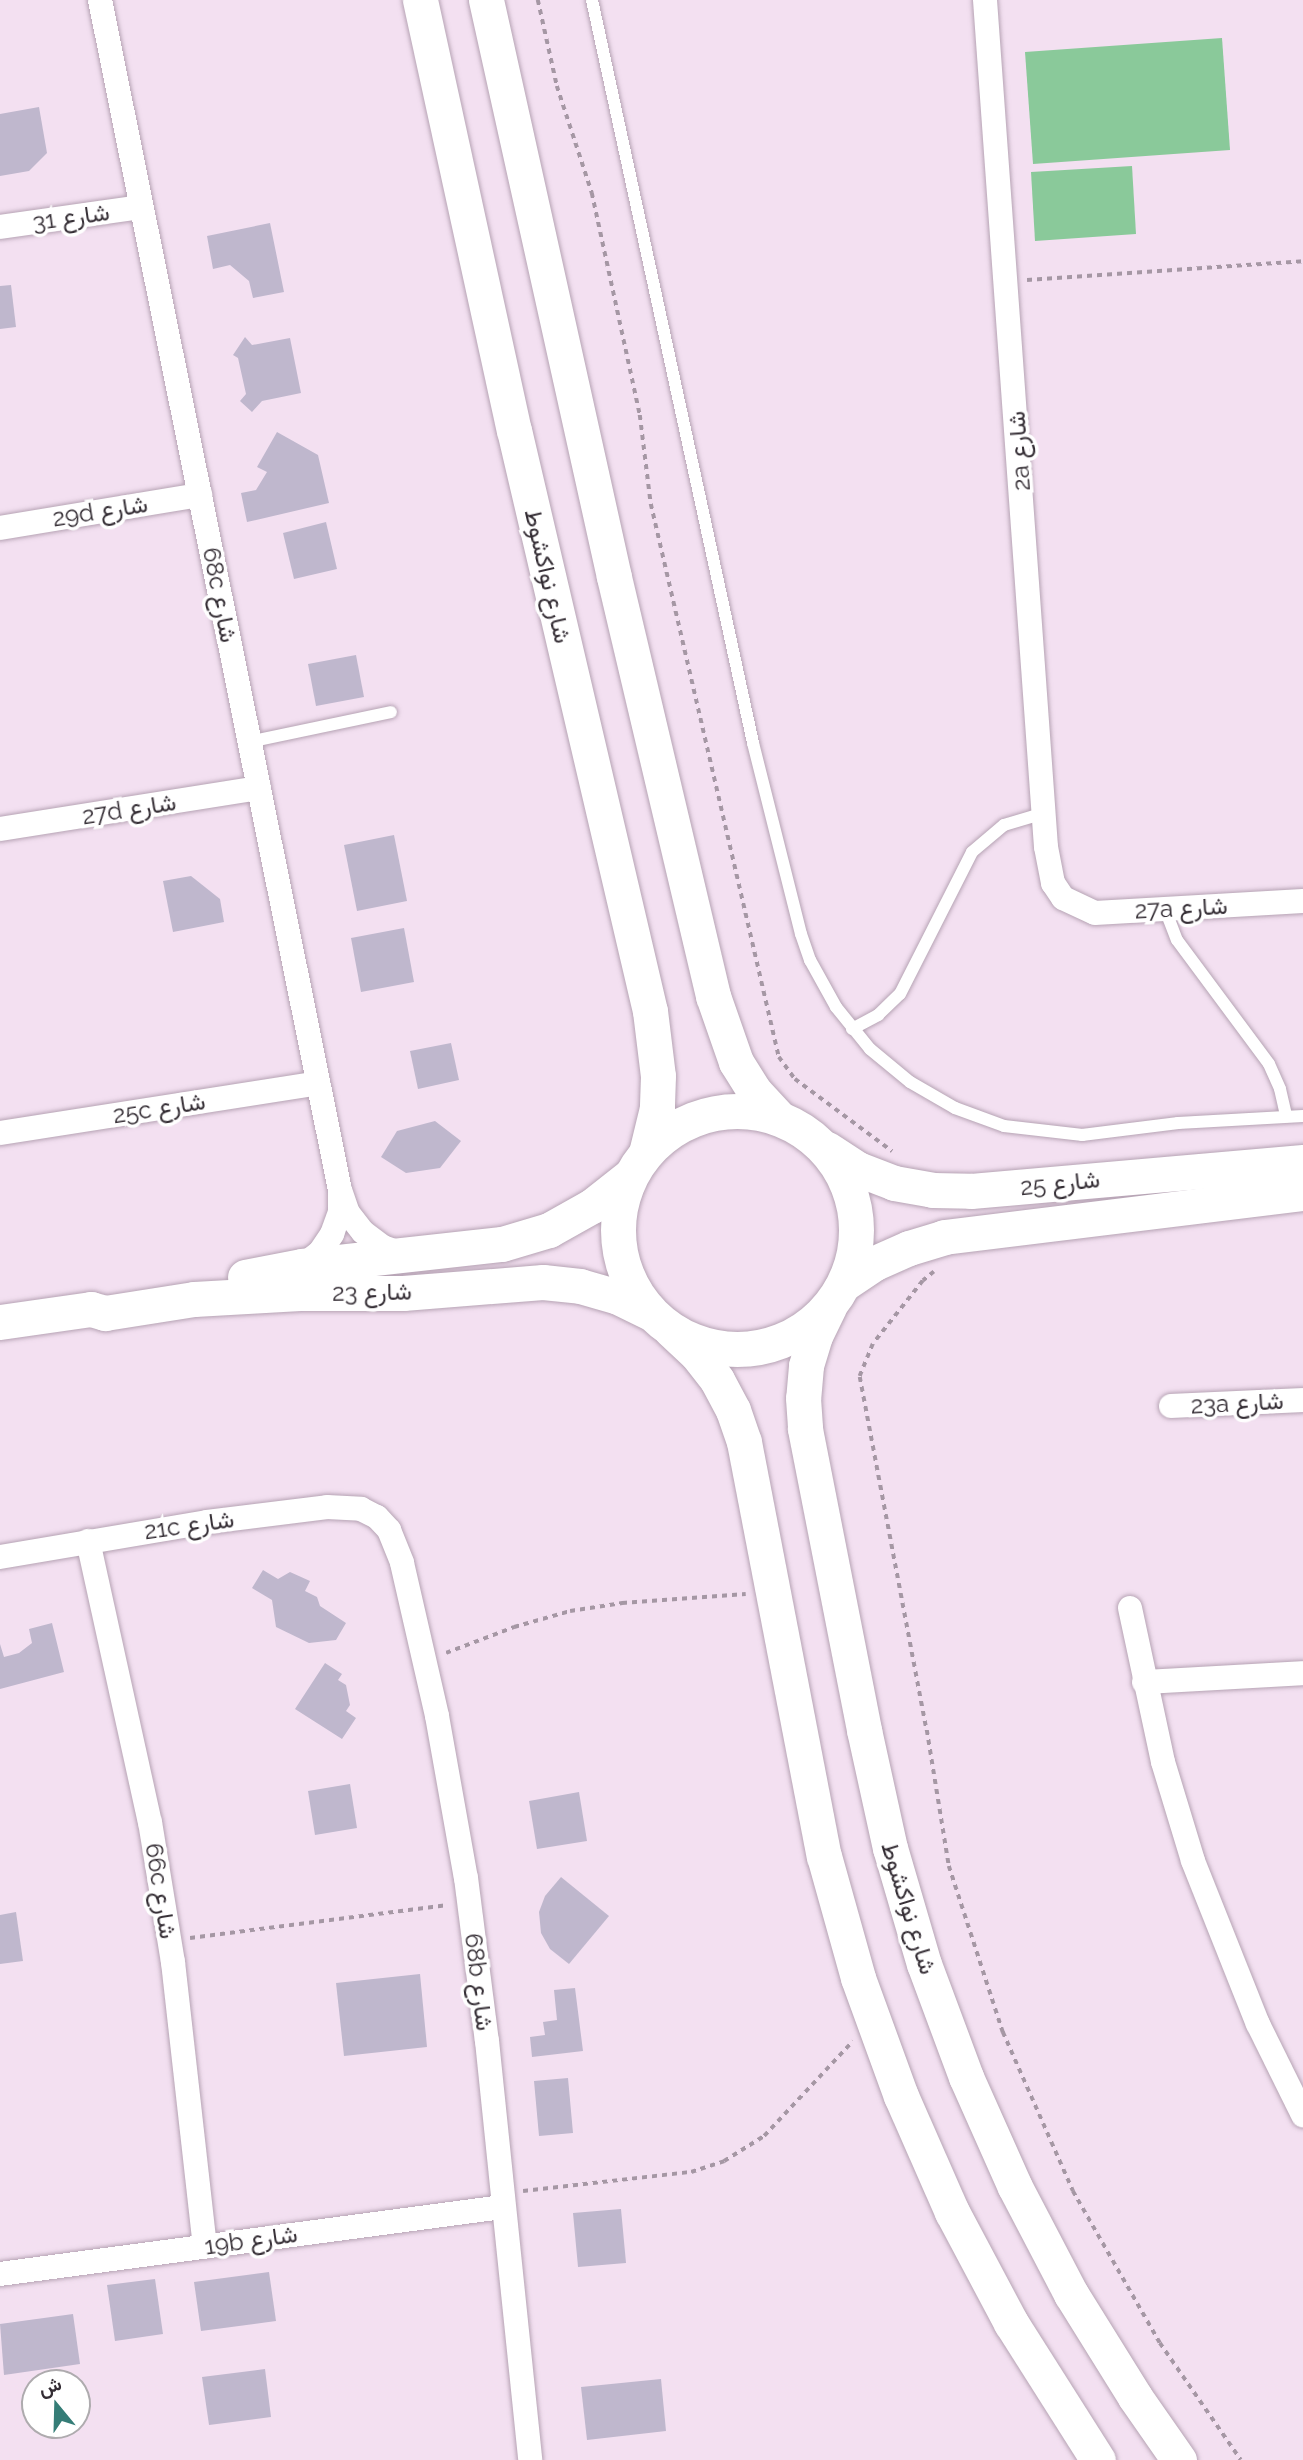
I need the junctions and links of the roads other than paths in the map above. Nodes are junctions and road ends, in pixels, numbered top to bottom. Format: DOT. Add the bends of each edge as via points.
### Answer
graph roads {
  1 [pos="100,0"];
  2 [pos="420,0"];
  3 [pos="486,0"];
  4 [pos="592,0"];
  5 [pos="985,0"];
  6 [pos="141,207"];
  7 [pos="0,228"];
  8 [pos="201,495"];
  9 [pos="0,528"];
  10 [pos="391,712"];
  11 [pos="250,742"];
  12 [pos="259,788"];
  13 [pos="1044,813"];
  14 [pos="0,830"];
  15 [pos="1063,898"];
  16 [pos="1303,901"];
  17 [pos="1165,909"];
  18 [pos="852,1029"];
  19 [pos="318,1083"];
  20 [pos="1286,1116"];
  21 [pos="1303,1116"];
  22 [pos="778,1117"];
  23 [pos="0,1133"];
  24 [pos="825,1149"];
  25 [pos="1303,1161"];
  26 [pos="638,1164"];
  27 [pos="340,1190"];
  28 [pos="1303,1193"];
  29 [pos="406,1255"];
  30 [pos="302,1266"];
  31 [pos="837,1295"];
  32 [pos="91,1309"];
  33 [pos="660,1321"];
  34 [pos="0,1322"];
  35 [pos="1303,1400"];
  36 [pos="1171,1406"];
  37 [pos="377,1517"];
  38 [pos="88,1541"];
  39 [pos="0,1557"];
  40 [pos="1130,1608"];
  41 [pos="1303,1674"];
  42 [pos="1144,1682"];
  43 [pos="1294,2077"];
  44 [pos="1303,2115"];
  45 [pos="502,2200"];
  46 [pos="205,2246"];
  47 [pos="0,2274"];
  48 [pos="530,2460"];
  49 [pos="1098,2460"];
  50 [pos="1179,2460"];
  1 -- 6 [label="street, 68c شارع"];
  2 -- 26 [label="street, شارع نواكشوط" via="650,1011 657,1108"];
  3 -- 22 [label="street" via="713,996 736,1062"];
  4 -- 18 [label="lane" via="719,594 786,880 810,960"];
  5 -- 13 [label="street, 2a شارع"];
  6 -- 7 [label="street, شارع 31"];
  6 -- 8 [label="street, 68c شارع"];
  8 -- 9 [label="street, 29d شارع"];
  8 -- 11 [label="street, 68c شارع"];
  10 -- 11 [label="lane"];
  11 -- 12 [label="street, 68c شارع"];
  12 -- 14 [label="street, 27d شارع"];
  12 -- 19 [label="street, 68c شارع"];
  13 -- 15 [label="street, 2a شارع" via="1047,866"];
  13 -- 18 [label="lane" via="1004,825 972,852 900,994 878,1015"];
  15 -- 17 [label="street, 27a شارع" via="1095,913"];
  16 -- 17 [label="street, 27a شارع"];
  17 -- 20 [label="lane" via="1177,940 1269,1064"];
  18 -- 20 [label="lane" via="889,1067 932,1097 979,1118 1030,1131 1082,1135"];
  19 -- 23 [label="street, 25c شارع"];
  19 -- 27 [label="street, 68c شارع"];
  20 -- 21 [label="lane"];
  22 -- 24 [label="street"];
  22 -- 26 [label="street" via="749,1111 702,1116 667,1133"];
  24 -- 25 [label="street, شارع 25" via="894,1183 971,1191"];
  24 -- 31 [label="street" via="842,1172 857,1227 854,1256"];
  26 -- 29 [label="street, شارع 23" via="592,1206 549,1230 502,1244"];
  26 -- 33 [label="street" via="620,1204 618,1242 632,1289"];
  27 -- 29 [label="street, 68c شارع" via="348,1213 363,1232 383,1247"];
  27 -- 30 [label="street, 68c شارع" via="340,1212 332,1234 320,1252"];
  28 -- 31 [label="street, شارع 25" via="944,1237 875,1263"];
  29 -- 30 [label="street, شارع 23"];
  30 -- 32 [label="street, شارع 23" via="103,1301"];
  31 -- 33 [label="street" via="799,1331 754,1348 725,1349 697,1343"];
  31 -- 50 [label="street, شارع نواكشوط" via="815,1336 806,1366 805,1429 890,1848 924,1964 966,2077 1015,2187 1071,2294"];
  32 -- 33 [label="street, شارع 23" via="105,1312 208,1298 403,1293 543,1282 616,1296"];
  32 -- 34 [label="street, شارع 23"];
  33 -- 49 [label="street" via="696,1353 717,1380 744,1442 824,1856 901,2096 952,2212 1011,2323"];
  35 -- 36 [label="street, 23a شارع"];
  37 -- 38 [label="street, 21c شارع" via="361,1509 327,1507"];
  37 -- 45 [label="street, 68b شارع" via="397,1546 425,1662 469,1902"];
  38 -- 39 [label="street, 21c شارع"];
  38 -- 46 [label="street, 66c شارع" via="124,1695 169,1941"];
  40 -- 42 [label="street"];
  41 -- 42 [label="street"];
  42 -- 43 [label="street" via="1193,1861 1234,1967"];
  43 -- 44 [label="street"];
  45 -- 46 [label="street, 19b شارع"];
  45 -- 48 [label="street, 68b شارع"];
  46 -- 47 [label="street, 19b شارع"];
}
